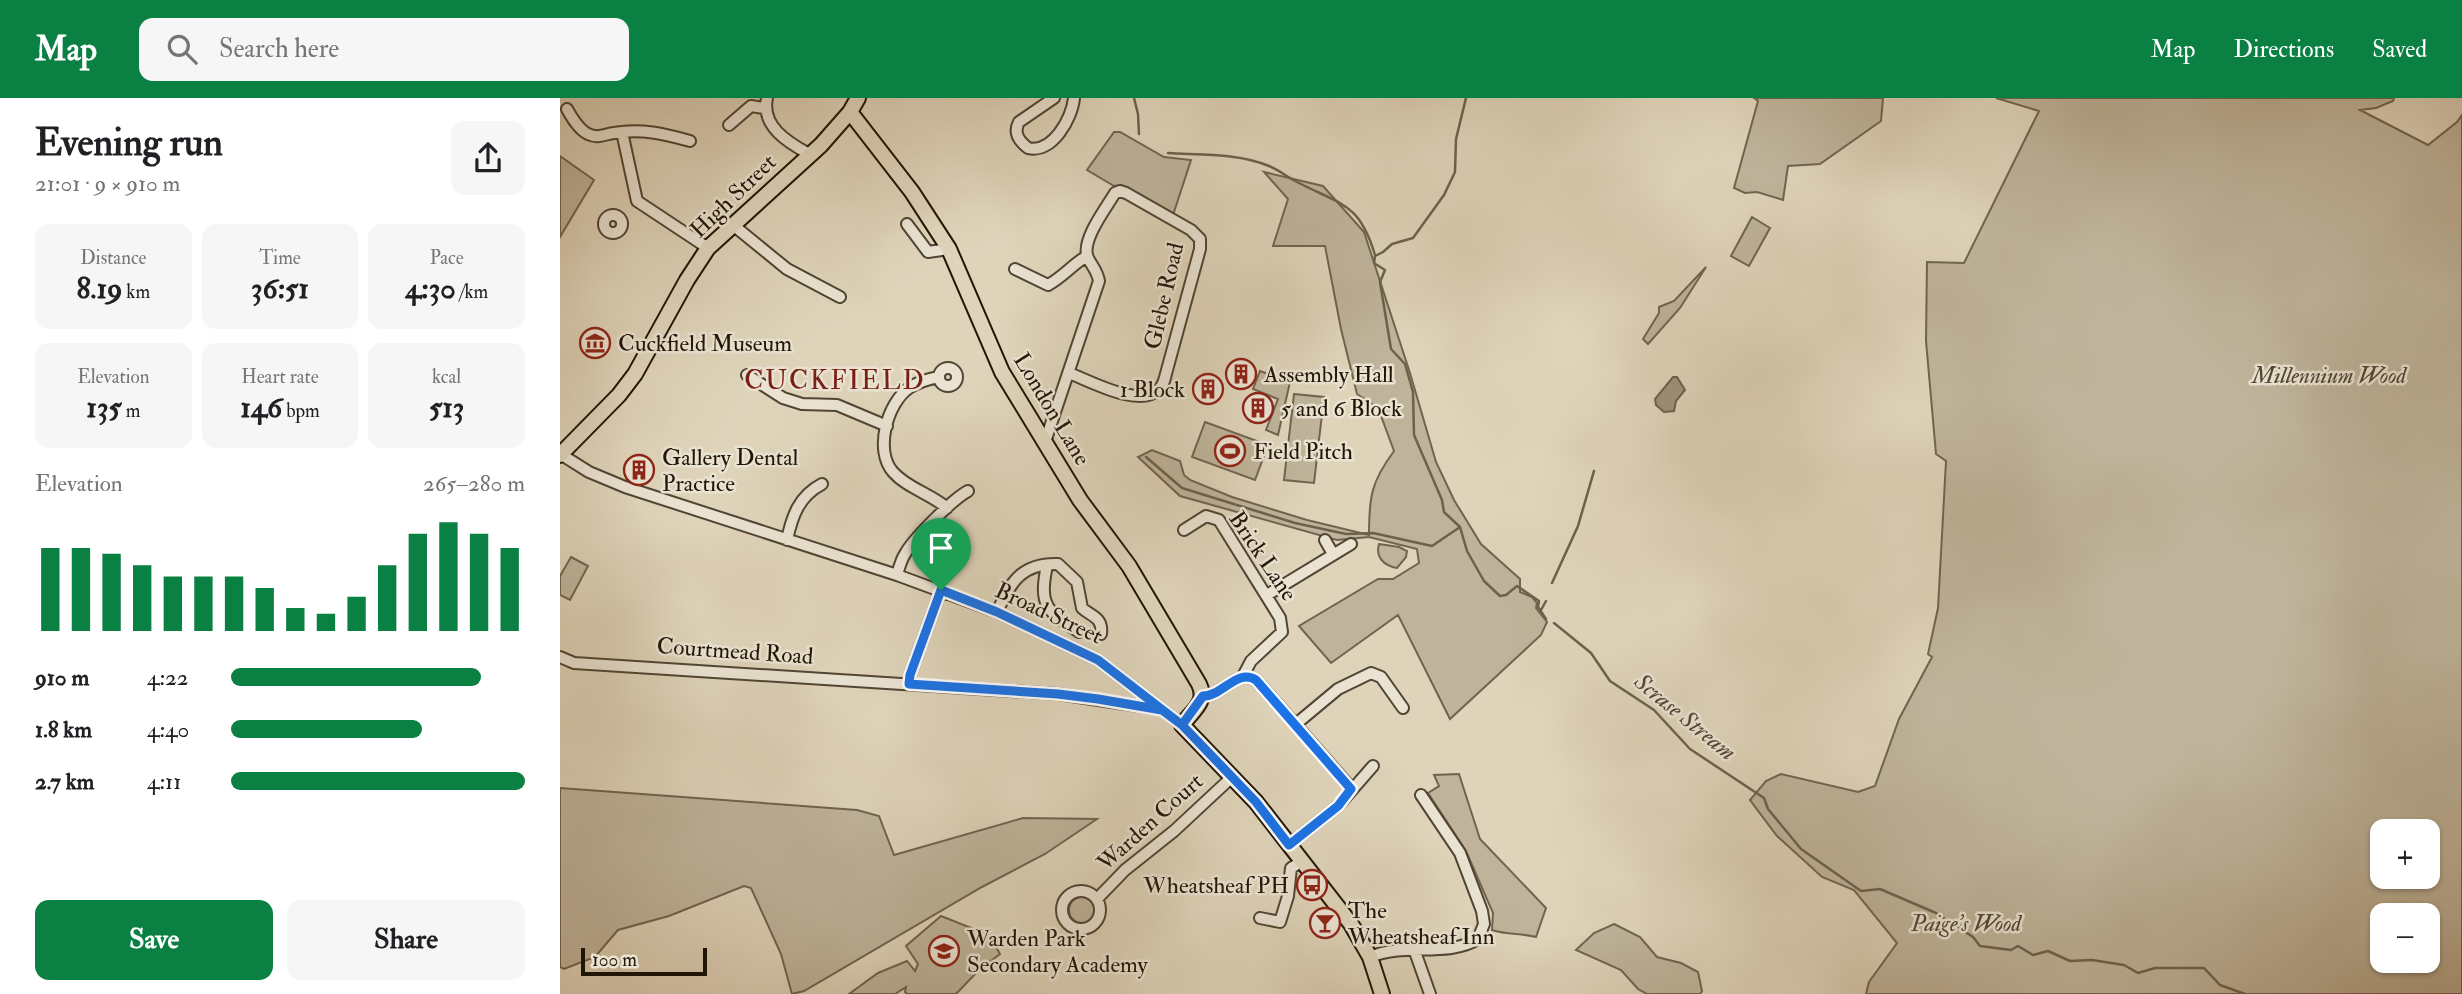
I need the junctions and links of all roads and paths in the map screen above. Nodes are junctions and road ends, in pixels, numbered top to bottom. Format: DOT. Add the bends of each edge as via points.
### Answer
graph roads {
  1 [pos="858,98"];
  2 [pos="1054,98"];
  3 [pos="1074,98"];
  4 [pos="766,103"];
  5 [pos="567,109"];
  6 [pos="850,112"];
  7 [pos="729,125"];
  8 [pos="622,132"];
  9 [pos="690,141"];
  10 [pos="809,155"];
  11 [pos="637,201"];
  12 [pos="619,218"];
  13 [pos="907,224"];
  14 [pos="733,225"];
  15 [pos="708,248"];
  16 [pos="949,249"];
  17 [pos="1087,256"];
  18 [pos="1015,269"];
  19 [pos="840,297"];
  20 [pos="1069,373"];
  21 [pos="747,375"];
  22 [pos="939,377"];
  23 [pos="1055,414"];
  24 [pos="1032,423"];
  25 [pos="887,426"];
  26 [pos="1045,443"];
  27 [pos="561,455"];
  28 [pos="822,484"];
  29 [pos="968,491"];
  30 [pos="947,508"];
  31 [pos="1184,530"];
  32 [pos="787,540"];
  33 [pos="1325,540"];
  34 [pos="1351,544"];
  35 [pos="1333,554"];
  36 [pos="1047,565"];
  37 [pos="897,575"];
  38 [pos="941,590"];
  39 [pos="1267,595"];
  40 [pos="997,612"];
  41 [pos="1079,632"];
  42 [pos="1101,634"];
  43 [pos="560,657"];
  44 [pos="1243,676"];
  45 [pos="909,684"];
  46 [pos="1203,696"];
  47 [pos="1403,708"];
  48 [pos="1162,710"];
  49 [pos="1296,724"];
  50 [pos="1182,725"];
  51 [pos="1373,766"];
  52 [pos="1232,777"];
  53 [pos="1351,789"];
  54 [pos="1421,794"];
  55 [pos="1289,845"];
  56 [pos="1301,862"];
  57 [pos="1097,899"];
  58 [pos="1260,918"];
  59 [pos="1414,949"];
  60 [pos="1370,957"];
  61 [pos="1382,994"];
  62 [pos="1430,994"];
  1 -- 6 [label="main road, High Street"];
  2 -- 3 [label="street" via="1019,122 1018,139 1028,148 1040,149 1052,141"];
  4 -- 7 [label="street" via="751,106"];
  4 -- 10 [label="street" via="775,129"];
  5 -- 8 [label="street" via="589,135"];
  6 -- 10 [label="main road, High Street"];
  6 -- 16 [label="main road, London Lane"];
  8 -- 9 [label="street" via="648,131"];
  8 -- 11 [label="street"];
  10 -- 14 [label="main road, High Street"];
  11 -- 12 [label="street"];
  11 -- 15 [label="street"];
  13 -- 16 [label="street" via="928,252"];
  14 -- 15 [label="main road, High Street"];
  14 -- 19 [label="street" via="787,269"];
  15 -- 27 [label="main road, High Street" via="635,374"];
  16 -- 24 [label="main road, London Lane" via="985,338"];
  17 -- 18 [label="street" via="1048,285"];
  17 -- 20 [label="street" via="1099,281"];
  17 -- 20 [label="street, Glebe Road" via="1094,228 1120,191 1191,230 1201,244 1161,388 1151,395 1133,396"];
  20 -- 23 [label="street"];
  21 -- 25 [label="street" via="783,398 802,404 837,405"];
  22 -- 25 [label="street" via="905,392"];
  23 -- 24 [label="street"];
  23 -- 26 [label="street"];
  24 -- 26 [label="main road, London Lane"];
  25 -- 30 [label="street" via="882,451 890,469"];
  26 -- 46 [label="main road, London Lane" via="1129,566"];
  27 -- 32 [label="street, Broad Street" via="604,479"];
  28 -- 32 [label="street" via="798,505"];
  29 -- 30 [label="street"];
  30 -- 37 [label="street" via="910,546"];
  31 -- 39 [label="street, Brick Lane" via="1206,516 1219,520"];
  32 -- 37 [label="street, Broad Street"];
  33 -- 35 [label="street"];
  34 -- 35 [label="street"];
  35 -- 39 [label="street"];
  36 -- 40 [label="street" via="1015,578"];
  36 -- 41 [label="street" via="1045,602 1056,617"];
  36 -- 42 [label="street" via="1062,566 1073,577 1080,588 1082,608 1098,618"];
  37 -- 38 [label="street, Broad Street"];
  38 -- 40 [label="street, Broad Street"];
  38 -- 45 [label="street"];
  39 -- 44 [label="street, Brick Lane" via="1282,632 1251,661"];
  40 -- 48 [label="street, Broad Street" via="1098,660"];
  43 -- 45 [label="street, Courtmead Road" via="574,663"];
  44 -- 46 [label="street"];
  44 -- 49 [label="street" via="1256,680"];
  45 -- 48 [label="street, Courtmead Road" via="1058,694"];
  46 -- 50 [label="main road"];
  47 -- 49 [label="street" via="1381,677 1371,673 1338,689"];
  48 -- 50 [label="street, Broad Street"];
  49 -- 53 [label="street"];
  50 -- 52 [label="main road, Broad Street"];
  51 -- 53 [label="street"];
  52 -- 55 [label="main road, Broad Street"];
  52 -- 57 [label="street, Warden Court"];
  53 -- 55 [label="street" via="1338,806"];
  54 -- 59 [label="street" via="1460,853 1484,924 1478,939 1462,946"];
  55 -- 56 [label="main road, Broad Street"];
  56 -- 58 [label="street" via="1291,868 1280,922"];
  56 -- 60 [label="main road, Broad Street"];
  59 -- 60 [label="street"];
  59 -- 62 [label="street"];
  60 -- 61 [label="main road, Broad Street"];
}
